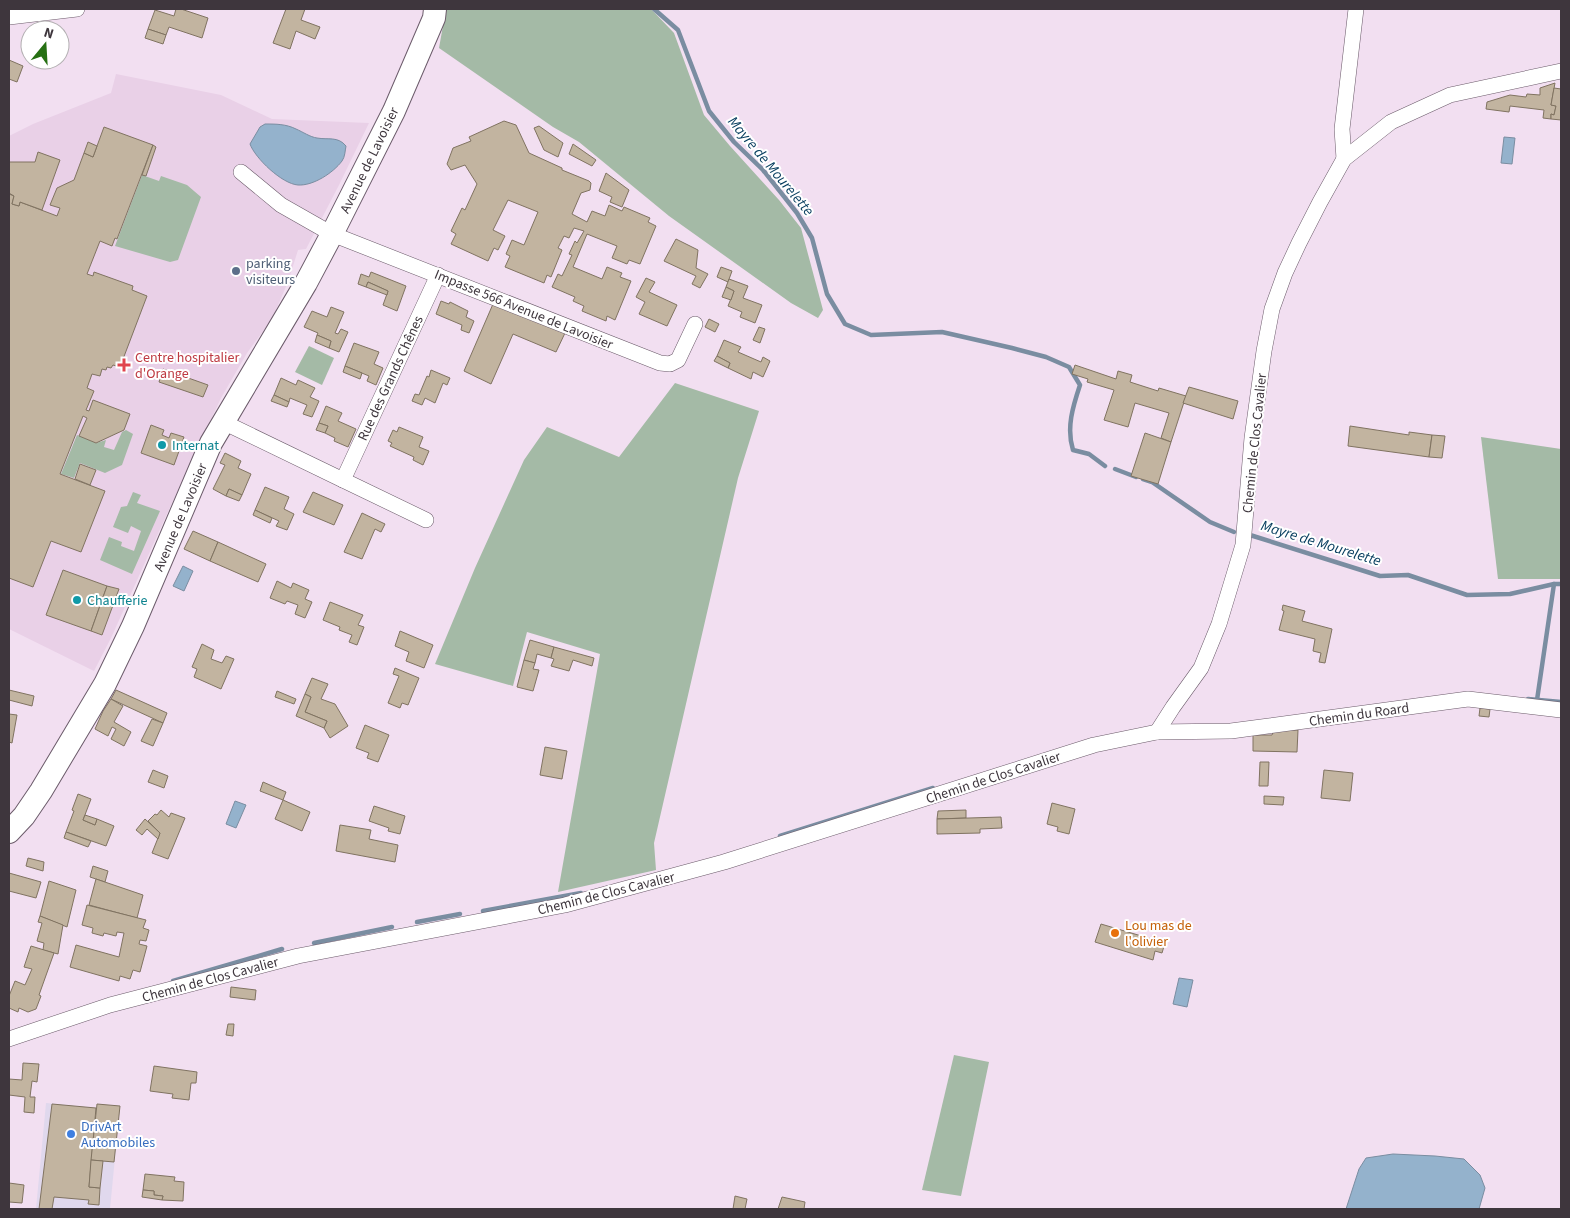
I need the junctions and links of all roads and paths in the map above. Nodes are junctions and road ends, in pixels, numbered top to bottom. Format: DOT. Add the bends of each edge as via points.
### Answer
graph roads {
  1 [pos="77,9"];
  2 [pos="435,9"];
  3 [pos="1356,9"];
  4 [pos="9,17"];
  5 [pos="1561,71"];
  6 [pos="1344,159"];
  7 [pos="241,172"];
  8 [pos="332,234"];
  9 [pos="438,275"];
  10 [pos="695,324"];
  11 [pos="223,422"];
  12 [pos="342,480"];
  13 [pos="426,520"];
  14 [pos="1561,710"];
  15 [pos="1157,732"];
  16 [pos="9,832"];
  17 [pos="9,1039"];
  1 -- 4 [label="street"];
  2 -- 8 [label="street, Avenue de Lavoisier" via="394,111"];
  3 -- 6 [label="street" via="1342,129"];
  5 -- 6 [label="street, Chemin de Clos Cavalier" via="1450,95 1391,122"];
  6 -- 15 [label="street, Chemin de Clos Cavalier" via="1295,251 1272,309 1256,410 1243,545 1219,624 1201,668"];
  7 -- 8 [label="street, Impasse 566 Avenue de Lavoisier" via="281,205"];
  8 -- 9 [label="street, Impasse 566 Avenue de Lavoisier"];
  8 -- 11 [label="street, Avenue de Lavoisier"];
  9 -- 10 [label="street, Impasse 566 Avenue de Lavoisier" via="660,363 670,364 678,360"];
  9 -- 12 [label="street, Rue des Grands Chênes"];
  11 -- 12 [label="street"];
  11 -- 16 [label="street, Avenue de Lavoisier" via="192,486 134,626 105,684 46,784"];
  12 -- 13 [label="street"];
  14 -- 15 [label="street, Chemin du Roard" via="1468,699 1231,731"];
  15 -- 17 [label="street, Chemin de Clos Cavalier" via="1094,745 724,862 565,905 298,956 110,1005"];
}
